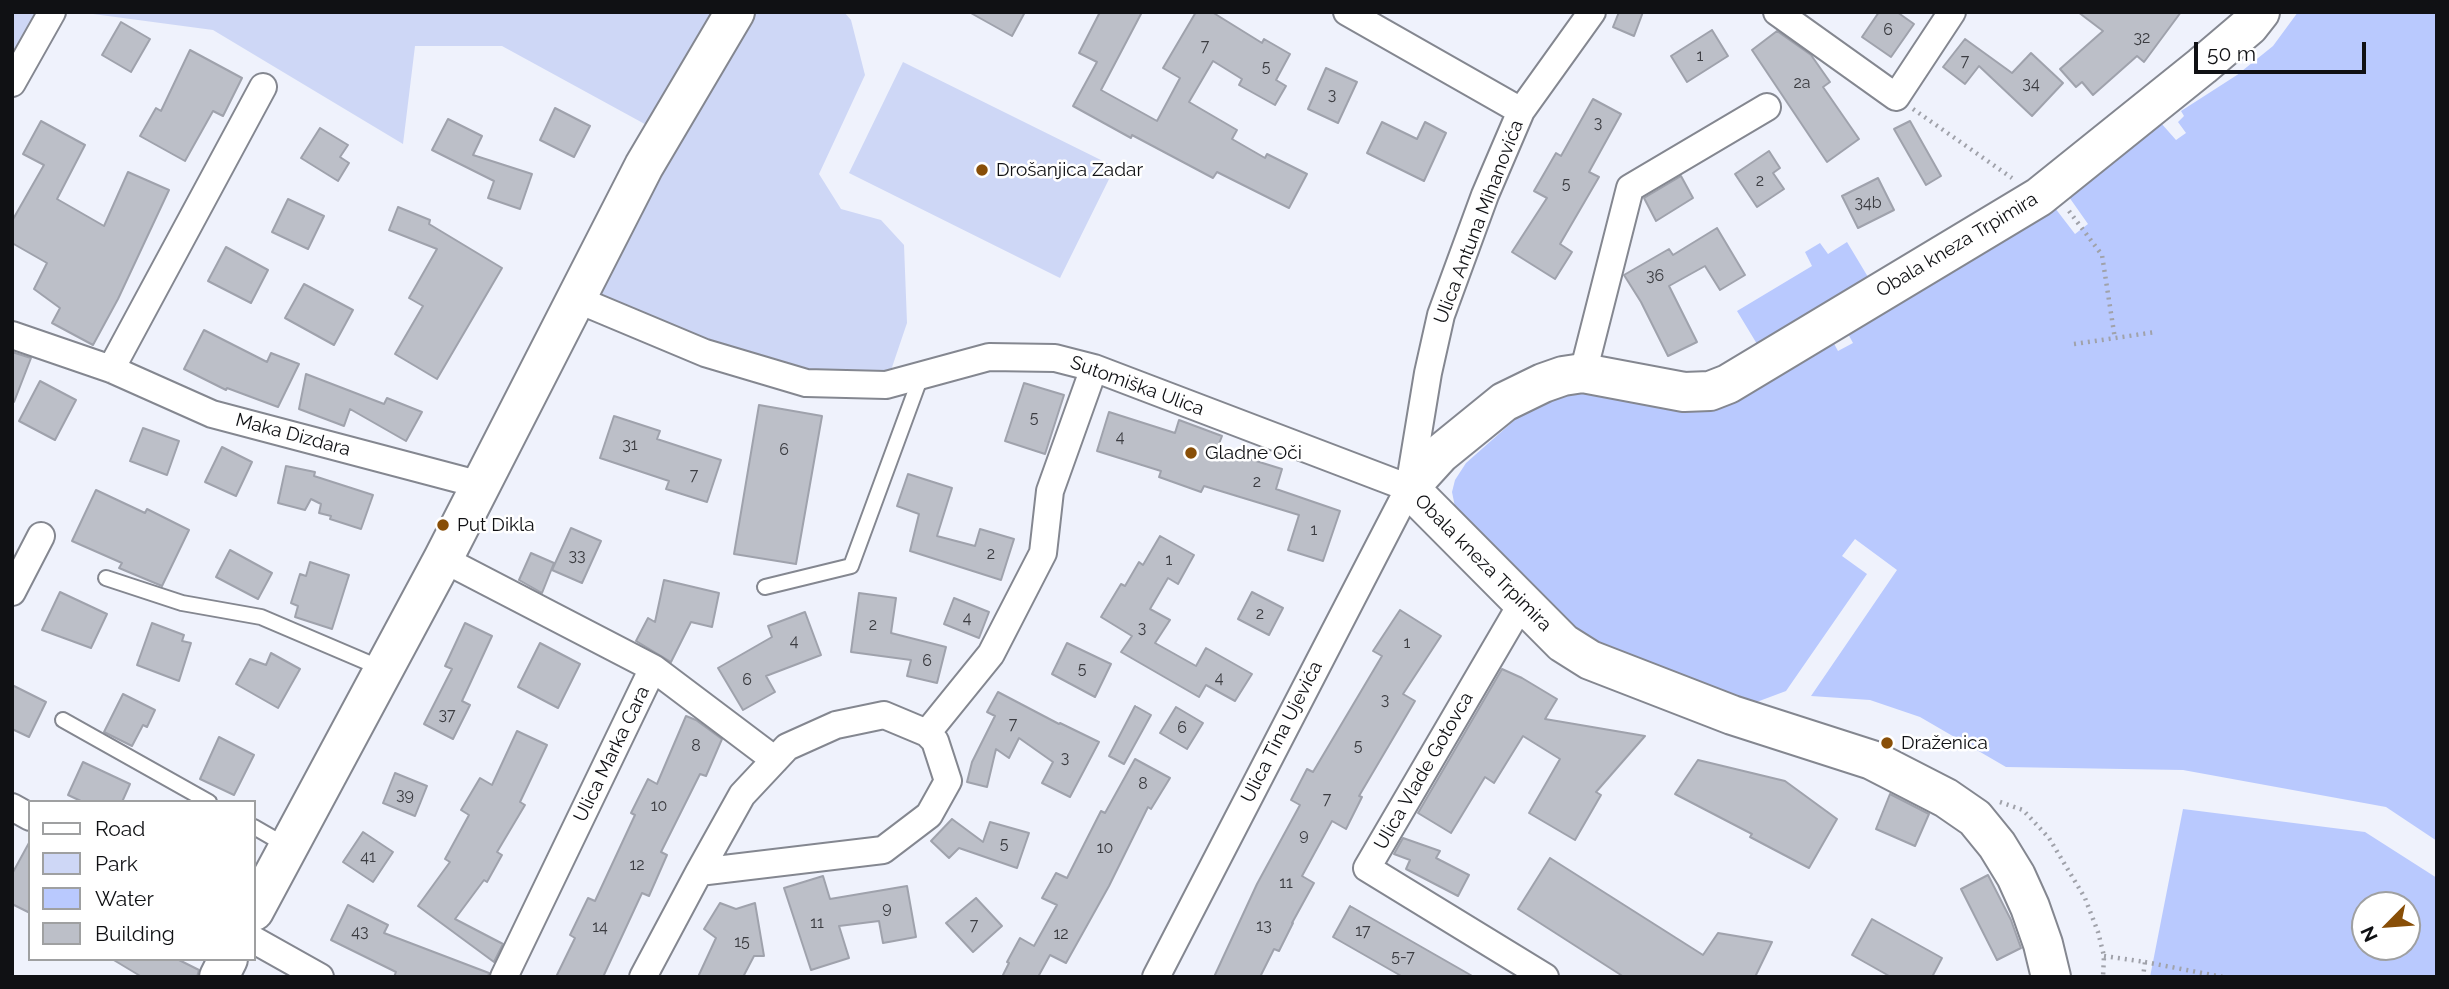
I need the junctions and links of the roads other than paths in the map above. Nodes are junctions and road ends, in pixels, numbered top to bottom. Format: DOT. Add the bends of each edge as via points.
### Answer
graph roads {
  1 [pos="52,12"];
  2 [pos="736,12"];
  3 [pos="1347,12"];
  4 [pos="1592,12"];
  5 [pos="1777,12"];
  6 [pos="1952,12"];
  7 [pos="2260,12"];
  8 [pos="12,83"];
  9 [pos="263,87"];
  10 [pos="1767,107"];
  11 [pos="1521,111"];
  12 [pos="576,299"];
  13 [pos="12,335"];
  14 [pos="1094,368"];
  15 [pos="111,369"];
  16 [pos="1583,373"];
  17 [pos="921,376"];
  18 [pos="481,485"];
  19 [pos="1409,488"];
  20 [pos="41,536"];
  21 [pos="443,559"];
  22 [pos="106,578"];
  23 [pos="765,587"];
  24 [pos="12,592"];
  25 [pos="1522,603"];
  26 [pos="653,668"];
  27 [pos="384,670"];
  28 [pos="63,720"];
  29 [pos="927,733"];
  30 [pos="775,760"];
  31 [pos="205,800"];
  32 [pos="12,807"];
  33 [pos="28,816"];
  34 [pos="256,828"];
  35 [pos="289,846"];
  36 [pos="699,872"];
  37 [pos="256,907"];
  38 [pos="256,941"];
  39 [pos="227,961"];
  40 [pos="219,977"];
  41 [pos="320,977"];
  42 [pos="504,977"];
  43 [pos="643,977"];
  44 [pos="1156,977"];
  45 [pos="1545,977"];
  46 [pos="2051,977"];
  1 -- 8 [label="street"];
  2 -- 12 [label="street" via="644,166"];
  3 -- 11 [label="street, Ulica Antuna Mihanovića"];
  4 -- 11 [label="street"];
  5 -- 6 [label="street" via="1896,97"];
  7 -- 16 [label="street, Obala kneza Trpimira" via="2202,66 2039,197 1728,384 1710,391 1684,391"];
  9 -- 15 [label="street"];
  10 -- 16 [label="street" via="1630,188"];
  11 -- 19 [label="street, Ulica Antuna Mihanovića" via="1441,315"];
  12 -- 17 [label="street, Sutomiška Ulica" via="705,353 806,383 886,386"];
  12 -- 18 [label="street"];
  13 -- 15 [label="street, Maka Dizdara"];
  14 -- 17 [label="street, Sutomiška Ulica" via="1055,358 989,357"];
  14 -- 19 [label="street, Sutomiška Ulica"];
  14 -- 29 [label="street" via="1049,491 1044,553 991,653"];
  15 -- 18 [label="street, Maka Dizdara" via="212,414"];
  16 -- 19 [label="street, Obala kneza Trpimira" via="1543,383 1504,402 1440,454"];
  17 -- 23 [label="lane" via="851,566"];
  18 -- 21 [label="street"];
  19 -- 25 [label="street, Obala kneza Trpimira"];
  19 -- 44 [label="street, Ulica Tina Ujevića"];
  20 -- 24 [label="street"];
  21 -- 26 [label="street, Ulica Marka Cara"];
  21 -- 27 [label="street"];
  22 -- 27 [label="lane" via="182,603 261,617"];
  25 -- 45 [label="street, Ulica Vlade Gotovca" via="1367,868"];
  25 -- 46 [label="street, Obala kneza Trpimira" via="1563,643 1590,660 1732,715 1872,760 1975,818 2015,876 2035,919"];
  26 -- 30 [label="street"];
  26 -- 42 [label="street, Ulica Marka Cara"];
  27 -- 35 [label="street"];
  28 -- 31 [label="lane"];
  29 -- 30 [label="street" via="884,715 835,725 787,747"];
  29 -- 36 [label="street" via="948,781 929,815 883,849"];
  30 -- 36 [label="street" via="742,795"];
  32 -- 33 [label="street"];
  34 -- 35 [label="lane"];
  35 -- 37 [label="street"];
  36 -- 43 [label="street"];
  38 -- 41 [label="street"];
  39 -- 40 [label="street"];
}
